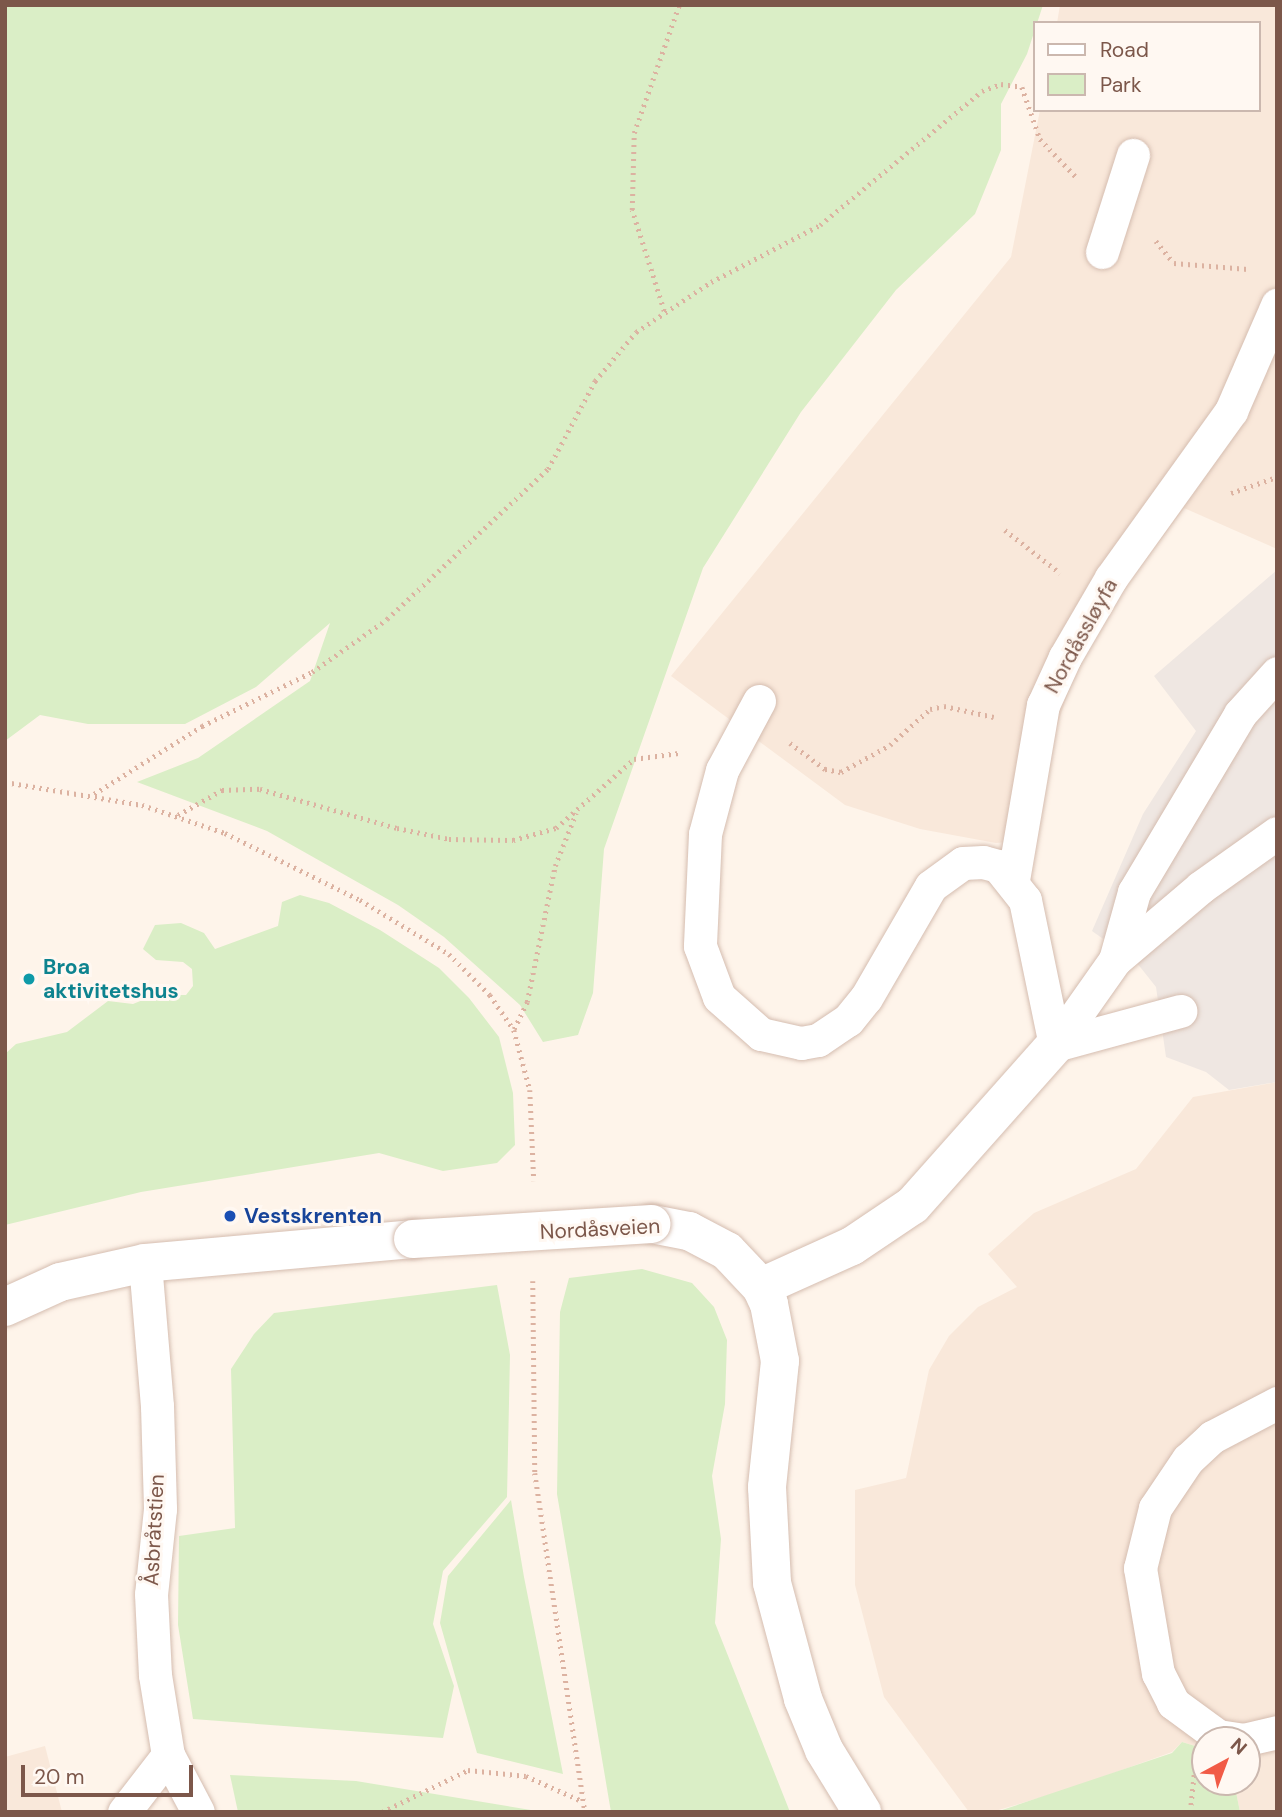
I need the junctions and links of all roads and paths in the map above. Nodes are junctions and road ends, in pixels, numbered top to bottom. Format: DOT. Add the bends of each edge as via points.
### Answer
graph roads {
  1 [pos="679,5"];
  2 [pos="1133,155"];
  3 [pos="1121,201"];
  4 [pos="1154,239"];
  5 [pos="1102,252"];
  6 [pos="1255,270"];
  7 [pos="1277,305"];
  8 [pos="664,311"];
  9 [pos="1005,530"];
  10 [pos="1068,579"];
  11 [pos="1277,673"];
  12 [pos="759,701"];
  13 [pos="1039,729"];
  14 [pos="804,754"];
  15 [pos="668,755"];
  16 [pos="94,794"];
  17 [pos="576,813"];
  18 [pos="178,816"];
  19 [pos="1277,833"];
  20 [pos="1013,880"];
  21 [pos="1115,960"];
  22 [pos="1180,1011"];
  23 [pos="514,1030"];
  24 [pos="1055,1045"];
  25 [pos="145,1263"];
  26 [pos="761,1287"];
  27 [pos="5,1307"];
  28 [pos="1277,1403"];
  29 [pos="1277,1732"];
  30 [pos="168,1755"];
  31 [pos="583,1802"];
  32 [pos="124,1812"];
  33 [pos="198,1812"];
  34 [pos="382,1812"];
  35 [pos="862,1812"];
  1 -- 8 [label="path" via="634,133 632,210"];
  2 -- 3 [label="lane"];
  3 -- 5 [label="lane"];
  3 -- 8 [label="path" via="1066,170 1040,139 1025,92 1017,84 1001,84 982,92 820,225"];
  4 -- 6 [label="path" via="1174,263"];
  7 -- 13 [label="lane, Nordåssløyfa" via="1231,411 1111,578 1077,635 1044,705"];
  8 -- 16 [label="path" via="611,358 548,469 387,619 312,673 202,726"];
  9 -- 10 [label="path"];
  11 -- 21 [label="lane" via="1240,713 1134,892"];
  12 -- 20 [label="lane" via="733,745 712,801 702,869 700,946 719,998 761,1034 802,1043 818,1040 848,1020 882,975 918,904 948,870 983,862 998,866"];
  13 -- 14 [label="path" via="944,706 841,772 825,769"];
  13 -- 20 [label="lane, Nordåssløyfa"];
  15 -- 17 [label="path" via="622,766"];
  17 -- 18 [label="path" via="535,837 486,842 397,828 260,789 222,790"];
  17 -- 23 [label="path" via="555,866 527,1002"];
  19 -- 21 [label="lane" via="1201,887"];
  20 -- 24 [label="lane" via="1031,917"];
  21 -- 24 [label="lane"];
  22 -- 24 [label="lane"];
  24 -- 26 [label="street" via="914,1205 852,1245"];
  25 -- 26 [label="street, Nordåsveien, bridge" via="652,1224 709,1239"];
  25 -- 27 [label="street, Nordåsveien" via="60,1282"];
  25 -- 30 [label="lane, Åsbråtstien" via="160,1508 151,1594"];
  26 -- 35 [label="street, Nordåsveien" via="776,1328 780,1360 767,1487 772,1583 803,1699 824,1751"];
  28 -- 29 [label="lane" via="1223,1431 1188,1459 1155,1508 1140,1567 1158,1673 1173,1703 1218,1736 1243,1740"];
  30 -- 32 [label="lane"];
  30 -- 33 [label="lane, Åsbråtstien"];
  31 -- 34 [label="path" via="526,1776 468,1770"];
}
